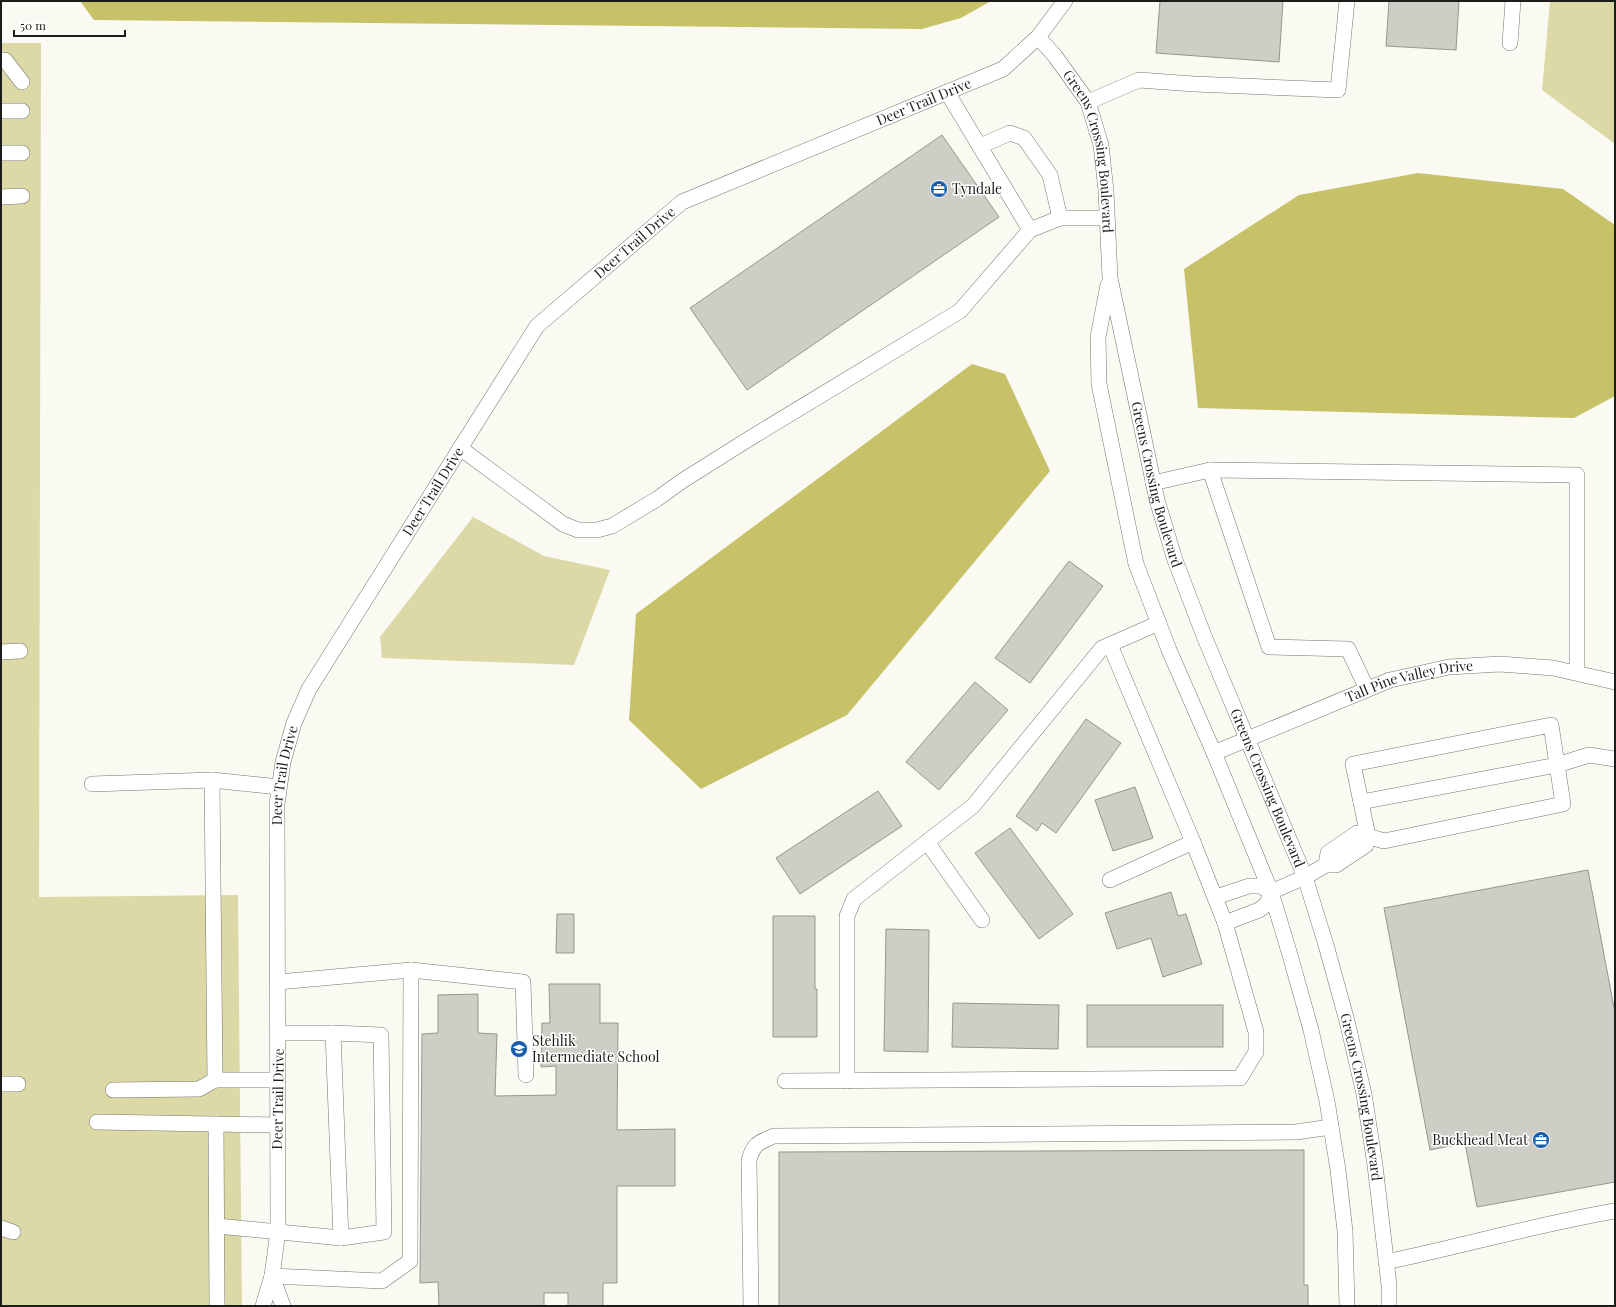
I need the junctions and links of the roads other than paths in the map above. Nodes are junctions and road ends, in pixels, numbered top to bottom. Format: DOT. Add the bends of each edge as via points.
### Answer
graph roads {
  1 [pos="1065,1"];
  2 [pos="1347,1"];
  3 [pos="1513,1"];
  4 [pos="1038,37"];
  5 [pos="1510,42"];
  6 [pos="1,60"];
  7 [pos="22,82"];
  8 [pos="948,92"];
  9 [pos="1088,102"];
  10 [pos="1,111"];
  11 [pos="22,111"];
  12 [pos="980,146"];
  13 [pos="1,153"];
  14 [pos="22,153"];
  15 [pos="1,196"];
  16 [pos="22,196"];
  17 [pos="1060,218"];
  18 [pos="1106,218"];
  19 [pos="1030,230"];
  20 [pos="1110,278"];
  21 [pos="460,448"];
  22 [pos="1210,470"];
  23 [pos="1153,483"];
  24 [pos="1159,624"];
  25 [pos="1110,645"];
  26 [pos="20,651"];
  27 [pos="1,652"];
  28 [pos="1576,672"];
  29 [pos="1615,682"];
  30 [pos="1368,690"];
  31 [pos="1248,739"];
  32 [pos="1214,753"];
  33 [pos="1615,759"];
  34 [pos="1557,764"];
  35 [pos="212,780"];
  36 [pos="92,784"];
  37 [pos="279,787"];
  38 [pos="1361,802"];
  39 [pos="1368,836"];
  40 [pos="927,842"];
  41 [pos="1196,848"];
  42 [pos="1305,876"];
  43 [pos="1110,880"];
  44 [pos="1271,892"];
  45 [pos="1216,897"];
  46 [pos="982,920"];
  47 [pos="1226,924"];
  48 [pos="411,970"];
  49 [pos="278,982"];
  50 [pos="278,1033"];
  51 [pos="333,1033"];
  52 [pos="526,1075"];
  53 [pos="215,1080"];
  54 [pos="278,1080"];
  55 [pos="785,1081"];
  56 [pos="847,1081"];
  57 [pos="1,1084"];
  58 [pos="18,1084"];
  59 [pos="113,1090"];
  60 [pos="97,1122"];
  61 [pos="216,1124"];
  62 [pos="277,1125"];
  63 [pos="1331,1128"];
  64 [pos="1615,1211"];
  65 [pos="217,1226"];
  66 [pos="278,1231"];
  67 [pos="341,1238"];
  68 [pos="1386,1262"];
  69 [pos="272,1276"];
  70 [pos="217,1306"];
  71 [pos="263,1306"];
  72 [pos="283,1306"];
  73 [pos="751,1306"];
  74 [pos="1347,1306"];
  75 [pos="1389,1306"];
  1 -- 4 [label="street, Deer Trail Drive"];
  2 -- 9 [label="street" via="1338,90 1139,80"];
  3 -- 5 [label="street"];
  4 -- 8 [label="street, Deer Trail Drive" via="1003,69"];
  4 -- 9 [label="street, Greens Crossing Boulevard"];
  6 -- 7 [label="street" via="5,60"];
  8 -- 12 [label="street"];
  8 -- 21 [label="street, Deer Trail Drive" via="682,202 537,326"];
  9 -- 18 [label="street, Greens Crossing Boulevard" via="1101,145"];
  10 -- 11 [label="street"];
  12 -- 17 [label="street" via="1010,133 1024,138 1050,175"];
  12 -- 19 [label="street"];
  13 -- 14 [label="street"];
  15 -- 16 [label="street"];
  17 -- 18 [label="street"];
  17 -- 19 [label="street"];
  18 -- 20 [label="street, Greens Crossing Boulevard"];
  19 -- 21 [label="street" via="960,311 758,433 612,526 597,530 578,530 563,524"];
  20 -- 23 [label="street, Greens Crossing Boulevard"];
  20 -- 24 [label="street, Greens Crossing Boulevard" via="1098,337 1098,384 1136,564"];
  21 -- 37 [label="street, Deer Trail Drive" via="309,689 294,723"];
  22 -- 23 [label="street"];
  22 -- 28 [label="street" via="1577,475"];
  22 -- 30 [label="street" via="1269,647 1348,649"];
  23 -- 31 [label="street, Greens Crossing Boulevard" via="1175,560"];
  24 -- 25 [label="street"];
  24 -- 32 [label="street, Greens Crossing Boulevard"];
  25 -- 40 [label="street" via="1102,648 973,806"];
  25 -- 41 [label="street"];
  26 -- 27 [label="street"];
  28 -- 29 [label="street, Tall Pine Valley Drive"];
  28 -- 30 [label="street, Tall Pine Valley Drive" via="1500,664 1449,667 1390,680"];
  30 -- 31 [label="street, Tall Pine Valley Drive"];
  31 -- 32 [label="street, Tall Pine Valley Drive"];
  31 -- 42 [label="street, Greens Crossing Boulevard"];
  32 -- 44 [label="street, Greens Crossing Boulevard"];
  33 -- 34 [label="street" via="1590,755"];
  34 -- 38 [label="street"];
  34 -- 38 [label="street" via="1551,726 1353,764"];
  34 -- 39 [label="street" via="1563,804 1384,841"];
  35 -- 36 [label="street"];
  35 -- 37 [label="street"];
  35 -- 53 [label="street"];
  37 -- 49 [label="street, Deer Trail Drive"];
  38 -- 39 [label="street"];
  39 -- 42 [label="street" via="1357,833 1328,853 1326,865"];
  40 -- 46 [label="street"];
  40 -- 56 [label="street" via="854,899 846,916"];
  41 -- 43 [label="street"];
  41 -- 45 [label="street"];
  42 -- 44 [label="street"];
  42 -- 68 [label="street, Greens Crossing Boulevard" via="1347,1020 1364,1094"];
  44 -- 45 [label="street" via="1260,886 1249,886"];
  44 -- 47 [label="street" via="1267,904 1259,910"];
  44 -- 63 [label="street, Greens Crossing Boulevard" via="1311,1030"];
  45 -- 47 [label="street"];
  47 -- 56 [label="street" via="1256,1032 1256,1052 1240,1078"];
  48 -- 49 [label="street"];
  48 -- 52 [label="street" via="523,982"];
  48 -- 69 [label="street" via="410,1261 382,1280"];
  49 -- 50 [label="street, Deer Trail Drive"];
  50 -- 51 [label="street"];
  50 -- 54 [label="street, Deer Trail Drive"];
  51 -- 67 [label="street"];
  51 -- 67 [label="street" via="380,1035 384,1232"];
  53 -- 54 [label="street"];
  53 -- 59 [label="street" via="199,1089"];
  54 -- 62 [label="street, Deer Trail Drive"];
  55 -- 56 [label="street"];
  57 -- 58 [label="street"];
  60 -- 61 [label="street"];
  61 -- 62 [label="street"];
  61 -- 65 [label="street"];
  62 -- 66 [label="street, Deer Trail Drive"];
  63 -- 73 [label="street" via="1296,1132 774,1136 753,1148 749,1160"];
  63 -- 74 [label="street, Greens Crossing Boulevard" via="1345,1230"];
  64 -- 68 [label="street" via="1568,1219"];
  65 -- 66 [label="street"];
  65 -- 70 [label="street"];
  66 -- 67 [label="street"];
  66 -- 69 [label="street, Deer Trail Drive"];
  68 -- 75 [label="street, Greens Crossing Boulevard"];
  69 -- 71 [label="street, Deer Trail Drive"];
  69 -- 72 [label="street, Deer Trail Drive"];
}
